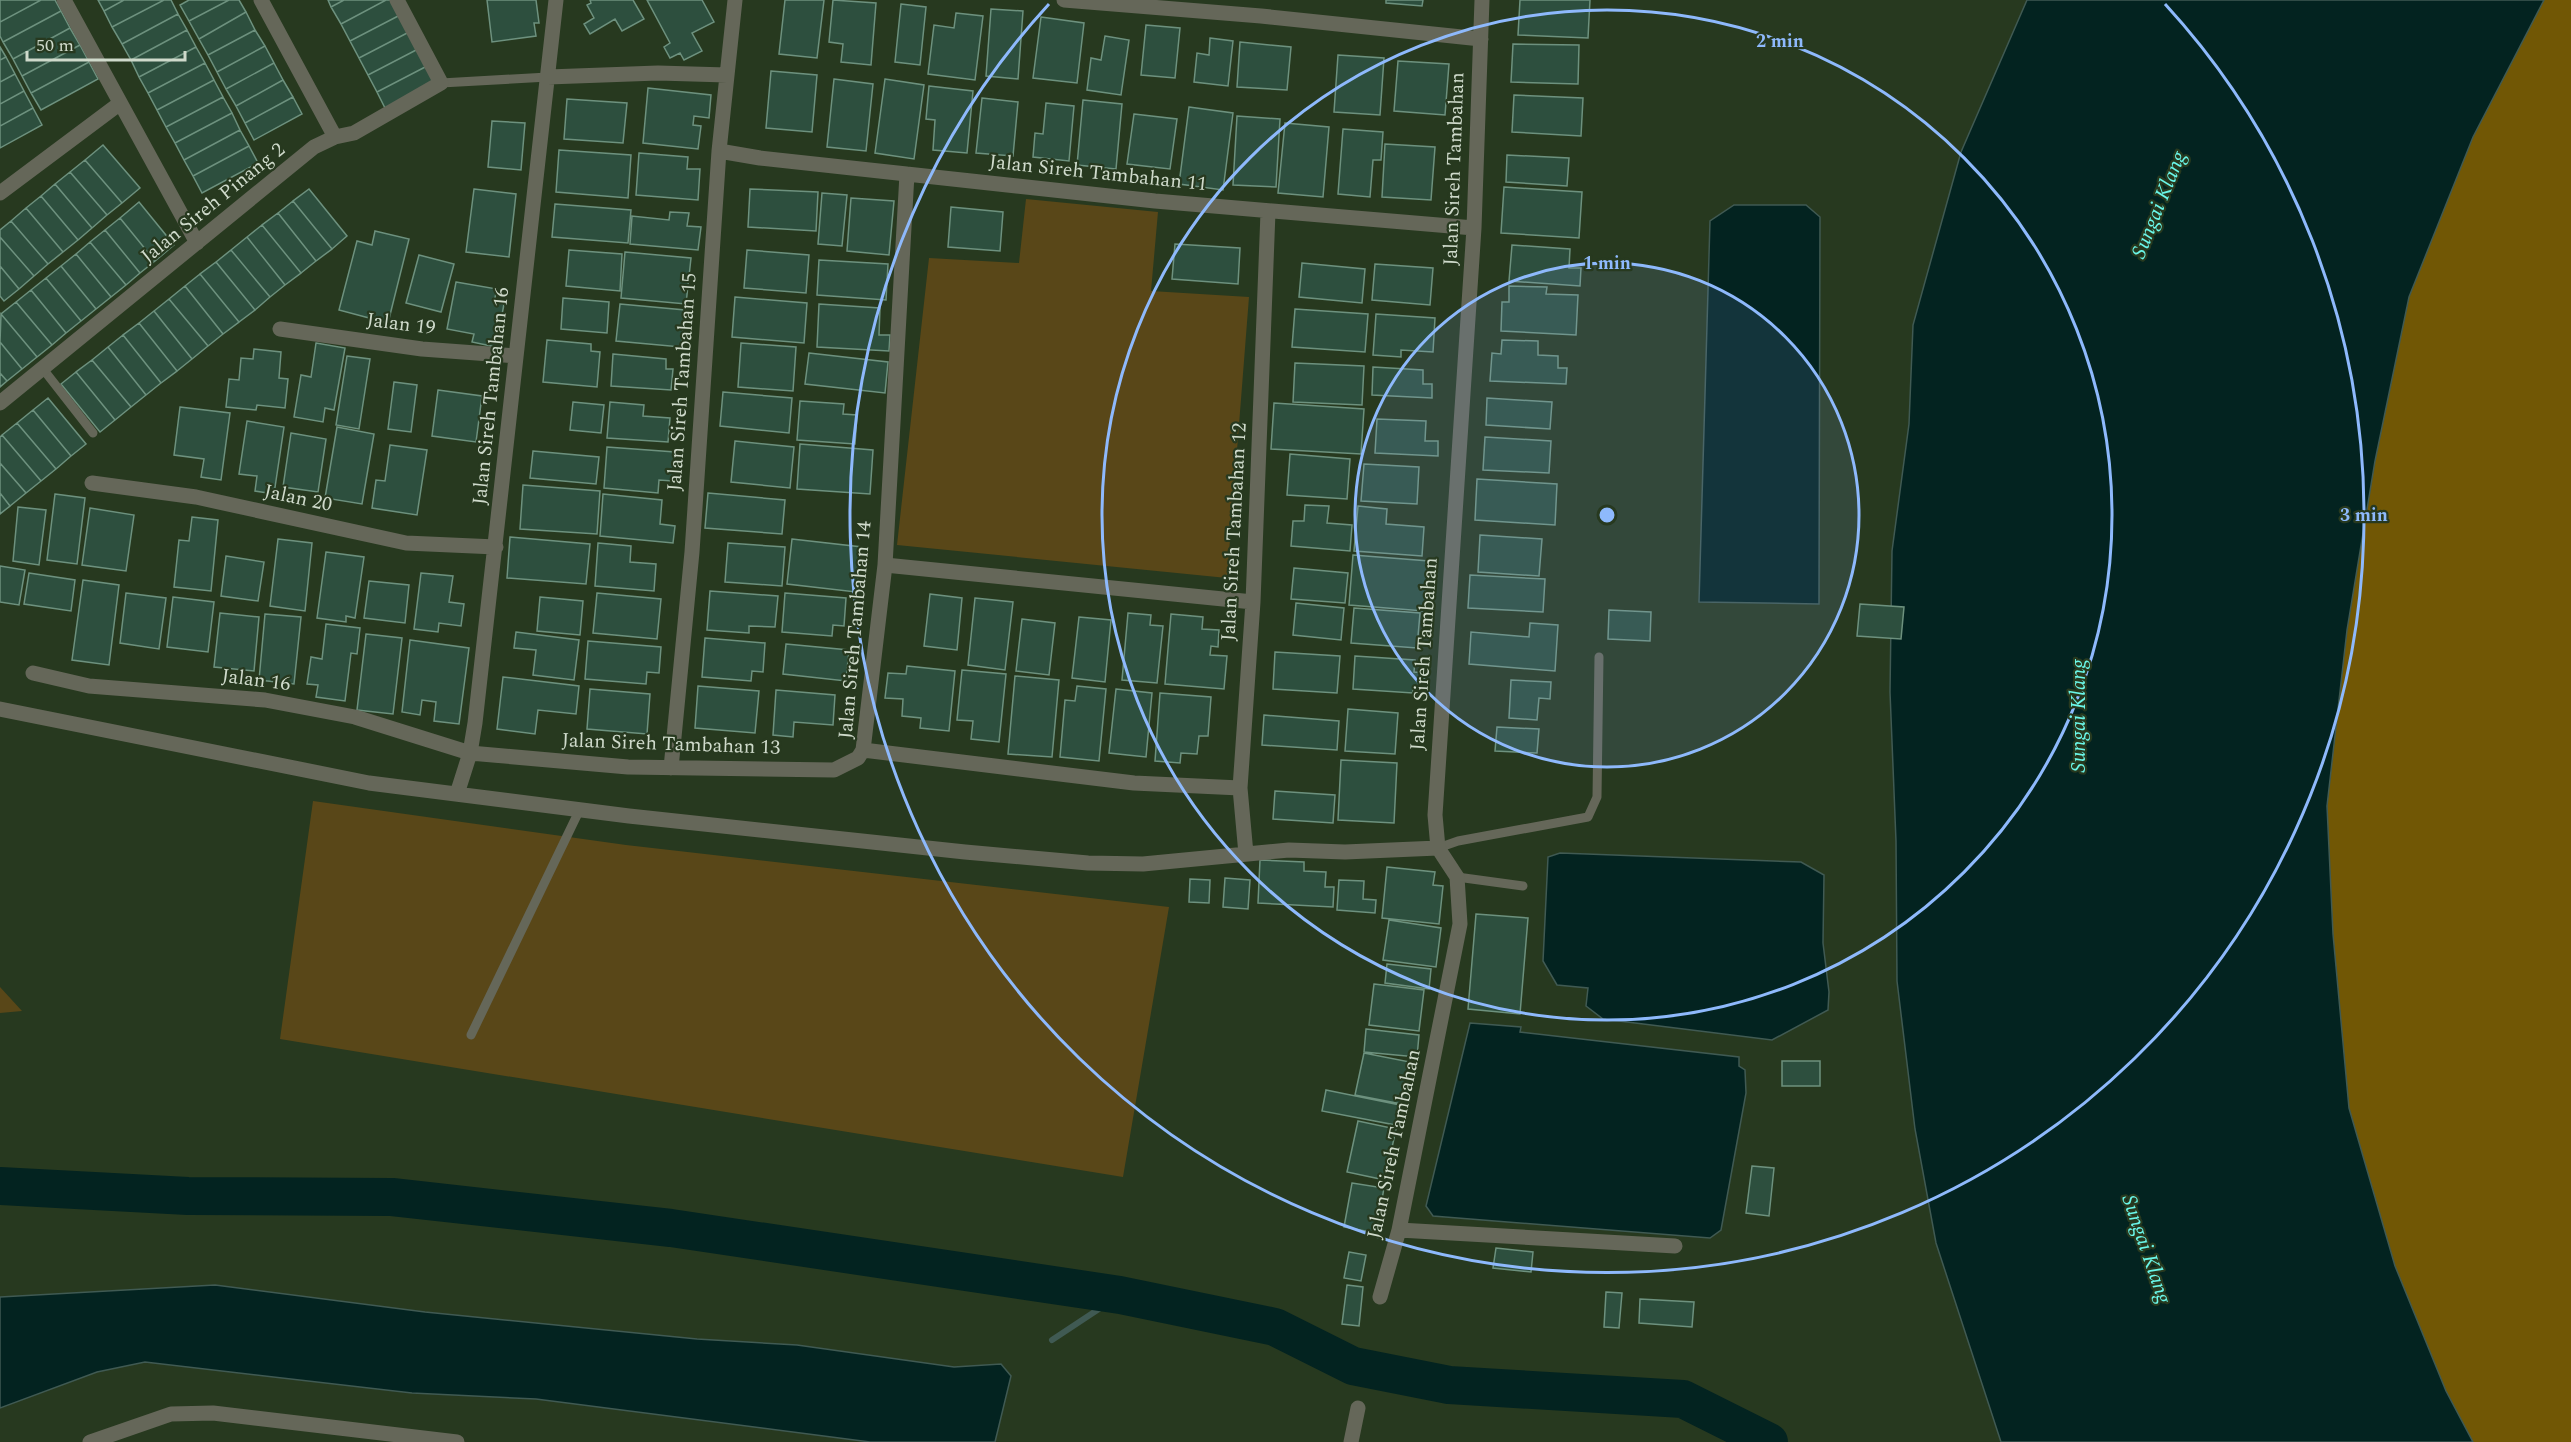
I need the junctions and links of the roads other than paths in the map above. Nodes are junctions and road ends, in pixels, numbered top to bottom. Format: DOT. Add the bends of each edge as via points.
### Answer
graph roads {
  1 [pos="64,0"];
  2 [pos="261,0"];
  3 [pos="397,0"];
  4 [pos="556,0"];
  5 [pos="735,0"];
  6 [pos="1064,0"];
  7 [pos="1482,0"];
  8 [pos="1480,39"];
  9 [pos="727,75"];
  10 [pos="548,77"];
  11 [pos="441,83"];
  12 [pos="119,104"];
  13 [pos="335,137"];
  14 [pos="719,150"];
  15 [pos="907,174"];
  16 [pos="0,193"];
  17 [pos="1268,212"];
  18 [pos="1474,228"];
  19 [pos="197,243"];
  20 [pos="280,329"];
  21 [pos="516,356"];
  22 [pos="43,369"];
  23 [pos="0,404"];
  24 [pos="93,434"];
  25 [pos="92,483"];
  26 [pos="496,547"];
  27 [pos="885,566"];
  28 [pos="1253,602"];
  29 [pos="1599,657"];
  30 [pos="33,673"];
  31 [pos="0,710"];
  32 [pos="864,750"];
  33 [pos="470,753"];
  34 [pos="671,768"];
  35 [pos="1240,788"];
  36 [pos="457,794"];
  37 [pos="580,809"];
  38 [pos="1438,848"];
  39 [pos="1246,854"];
  40 [pos="1457,877"];
  41 [pos="1523,886"];
  42 [pos="471,1035"];
  43 [pos="1399,1230"];
  44 [pos="1675,1246"];
  45 [pos="1380,1297"];
  46 [pos="1358,1408"];
  47 [pos="90,1442"];
  48 [pos="457,1442"];
  49 [pos="1351,1442"];
  1 -- 12 [label="street"];
  2 -- 13 [label="street"];
  3 -- 11 [label="street"];
  4 -- 10 [label="street, Jalan Sireh Tambahan 16"];
  5 -- 9 [label="street, Jalan Sireh Tambahan 15"];
  6 -- 8 [label="street" via="1261,15"];
  7 -- 8 [label="street, Jalan Sireh Tambahan"];
  8 -- 18 [label="street, Jalan Sireh Tambahan"];
  9 -- 10 [label="street"];
  9 -- 14 [label="street, Jalan Sireh Tambahan 15"];
  10 -- 11 [label="lane"];
  10 -- 21 [label="street, Jalan Sireh Tambahan 16"];
  11 -- 13 [label="street, Jalan Sireh Pinang 2" via="354,133"];
  12 -- 16 [label="street"];
  12 -- 19 [label="street"];
  13 -- 19 [label="street, Jalan Sireh Pinang 2" via="314,147"];
  14 -- 15 [label="street, Jalan Sireh Tambahan 11"];
  14 -- 34 [label="street, Jalan Sireh Tambahan 15" via="692,552"];
  15 -- 17 [label="street, Jalan Sireh Tambahan 11"];
  15 -- 27 [label="street, Jalan Sireh Tambahan 14"];
  17 -- 18 [label="street, Jalan Sireh Tambahan 11"];
  17 -- 28 [label="street, Jalan Sireh Tambahan 12"];
  18 -- 38 [label="street, Jalan Sireh Tambahan" via="1444,657 1435,815"];
  19 -- 22 [label="street, Jalan Sireh Pinang 2"];
  20 -- 21 [label="street, Jalan 19" via="422,349"];
  21 -- 26 [label="street, Jalan Sireh Tambahan 16"];
  22 -- 23 [label="street, Jalan Sireh Pinang 2"];
  22 -- 24 [label="lane"];
  25 -- 26 [label="street, Jalan 20" via="196,497 406,543"];
  26 -- 33 [label="street, Jalan Sireh Tambahan 16"];
  27 -- 28 [label="street"];
  27 -- 32 [label="street, Jalan Sireh Tambahan 14"];
  28 -- 35 [label="street, Jalan Sireh Tambahan 12"];
  29 -- 38 [label="lane" via="1598,797 1588,817"];
  30 -- 33 [label="street, Jalan 16" via="89,687 264,700 356,717"];
  31 -- 36 [label="street" via="283,768"];
  32 -- 34 [label="street, Jalan Sireh Tambahan 13" via="858,758 834,770"];
  32 -- 35 [label="street, Jalan Sireh Tambahan 14" via="1134,783"];
  33 -- 34 [label="street, Jalan Sireh Tambahan 13"];
  33 -- 36 [label="street, Jalan Sireh Tambahan 16"];
  35 -- 39 [label="street, Jalan Sireh Tambahan 12"];
  36 -- 37 [label="street"];
  37 -- 39 [label="street" via="1088,863 1176,862"];
  37 -- 42 [label="lane"];
  38 -- 39 [label="street"];
  38 -- 40 [label="street, Jalan Sireh Tambahan"];
  40 -- 41 [label="lane"];
  40 -- 43 [label="street, Jalan Sireh Tambahan" via="1460,924"];
  43 -- 44 [label="street"];
  43 -- 45 [label="street, Jalan Sireh Tambahan"];
  46 -- 49 [label="street"];
  47 -- 48 [label="street" via="171,1414 213,1413"];
}
